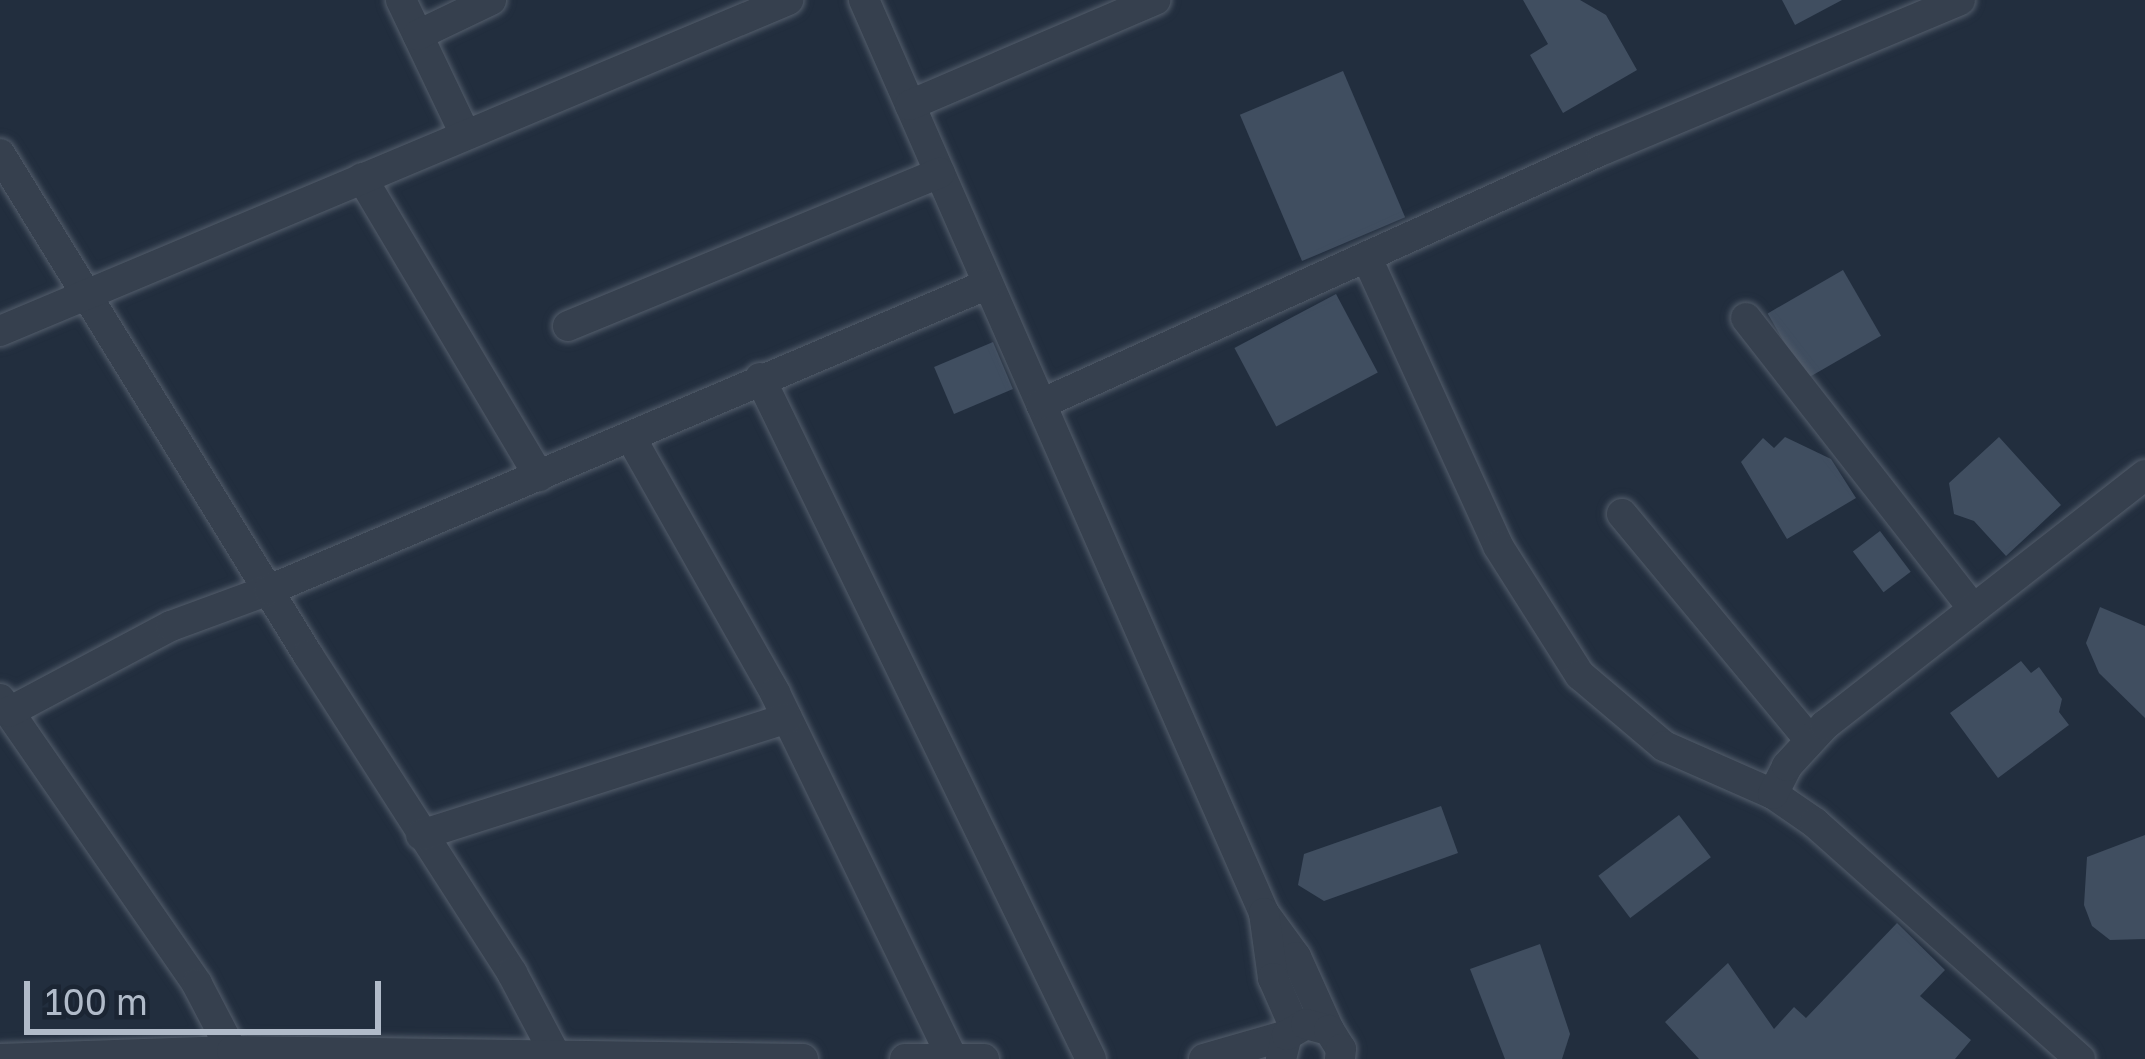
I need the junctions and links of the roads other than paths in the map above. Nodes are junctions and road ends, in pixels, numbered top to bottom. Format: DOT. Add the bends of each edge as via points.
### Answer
graph roads {
  1 [pos="401,0"];
  2 [pos="491,0"];
  3 [pos="788,0"];
  4 [pos="864,0"];
  5 [pos="1155,0"];
  6 [pos="1960,0"];
  7 [pos="418,35"];
  8 [pos="910,105"];
  9 [pos="465,134"];
  10 [pos="0,154"];
  11 [pos="940,173"];
  12 [pos="362,178"];
  13 [pos="1366,258"];
  14 [pos="988,284"];
  15 [pos="85,292"];
  16 [pos="1746,318"];
  17 [pos="568,326"];
  18 [pos="0,331"];
  19 [pos="760,378"];
  20 [pos="1041,404"];
  21 [pos="632,438"];
  22 [pos="2145,475"];
  23 [pos="539,476"];
  24 [pos="1622,514"];
  25 [pos="269,590"];
  26 [pos="1973,609"];
  27 [pos="5,706"];
  28 [pos="788,718"];
  29 [pos="1809,739"];
  30 [pos="1773,794"];
  31 [pos="421,836"];
  32 [pos="1264,913"];
  33 [pos="1288,1041"];
  34 [pos="1343,1049"];
  35 [pos="232,1051"];
  36 [pos="556,1055"];
  37 [pos="634,1058"];
  38 [pos="952,1058"];
  39 [pos="0,1059"];
  40 [pos="803,1059"];
  41 [pos="904,1059"];
  42 [pos="984,1059"];
  43 [pos="1090,1059"];
  44 [pos="1204,1059"];
  45 [pos="2080,1059"];
  1 -- 7 [label="street"];
  2 -- 7 [label="street"];
  3 -- 9 [label="street"];
  4 -- 8 [label="street"];
  5 -- 8 [label="street"];
  6 -- 13 [label="street"];
  7 -- 9 [label="street"];
  8 -- 11 [label="street"];
  9 -- 12 [label="street"];
  10 -- 15 [label="street"];
  11 -- 14 [label="street"];
  11 -- 17 [label="street"];
  12 -- 15 [label="street"];
  12 -- 23 [label="street"];
  13 -- 20 [label="street"];
  13 -- 30 [label="street" via="1490,530 1554,641 1634,726"];
  14 -- 19 [label="street"];
  14 -- 20 [label="street"];
  15 -- 18 [label="street"];
  15 -- 25 [label="street"];
  16 -- 26 [label="street"];
  19 -- 21 [label="street"];
  19 -- 43 [label="street"];
  20 -- 32 [label="street"];
  21 -- 23 [label="street"];
  21 -- 28 [label="street"];
  22 -- 26 [label="street"];
  23 -- 25 [label="street"];
  24 -- 29 [label="street"];
  25 -- 27 [label="street" via="144,638"];
  25 -- 31 [label="street"];
  26 -- 29 [label="street"];
  27 -- 35 [label="street" via="197,984"];
  28 -- 31 [label="street"];
  28 -- 38 [label="street"];
  29 -- 30 [label="street"];
  30 -- 45 [label="street"];
  31 -- 36 [label="street"];
  32 -- 33 [label="street"];
  32 -- 34 [label="street"];
  33 -- 34 [label="street" via="1306,1024"];
  33 -- 44 [label="street"];
  35 -- 36 [label="street"];
  35 -- 39 [label="street"];
  36 -- 37 [label="street"];
  37 -- 40 [label="street"];
  38 -- 41 [label="street"];
  38 -- 42 [label="street"];
}
